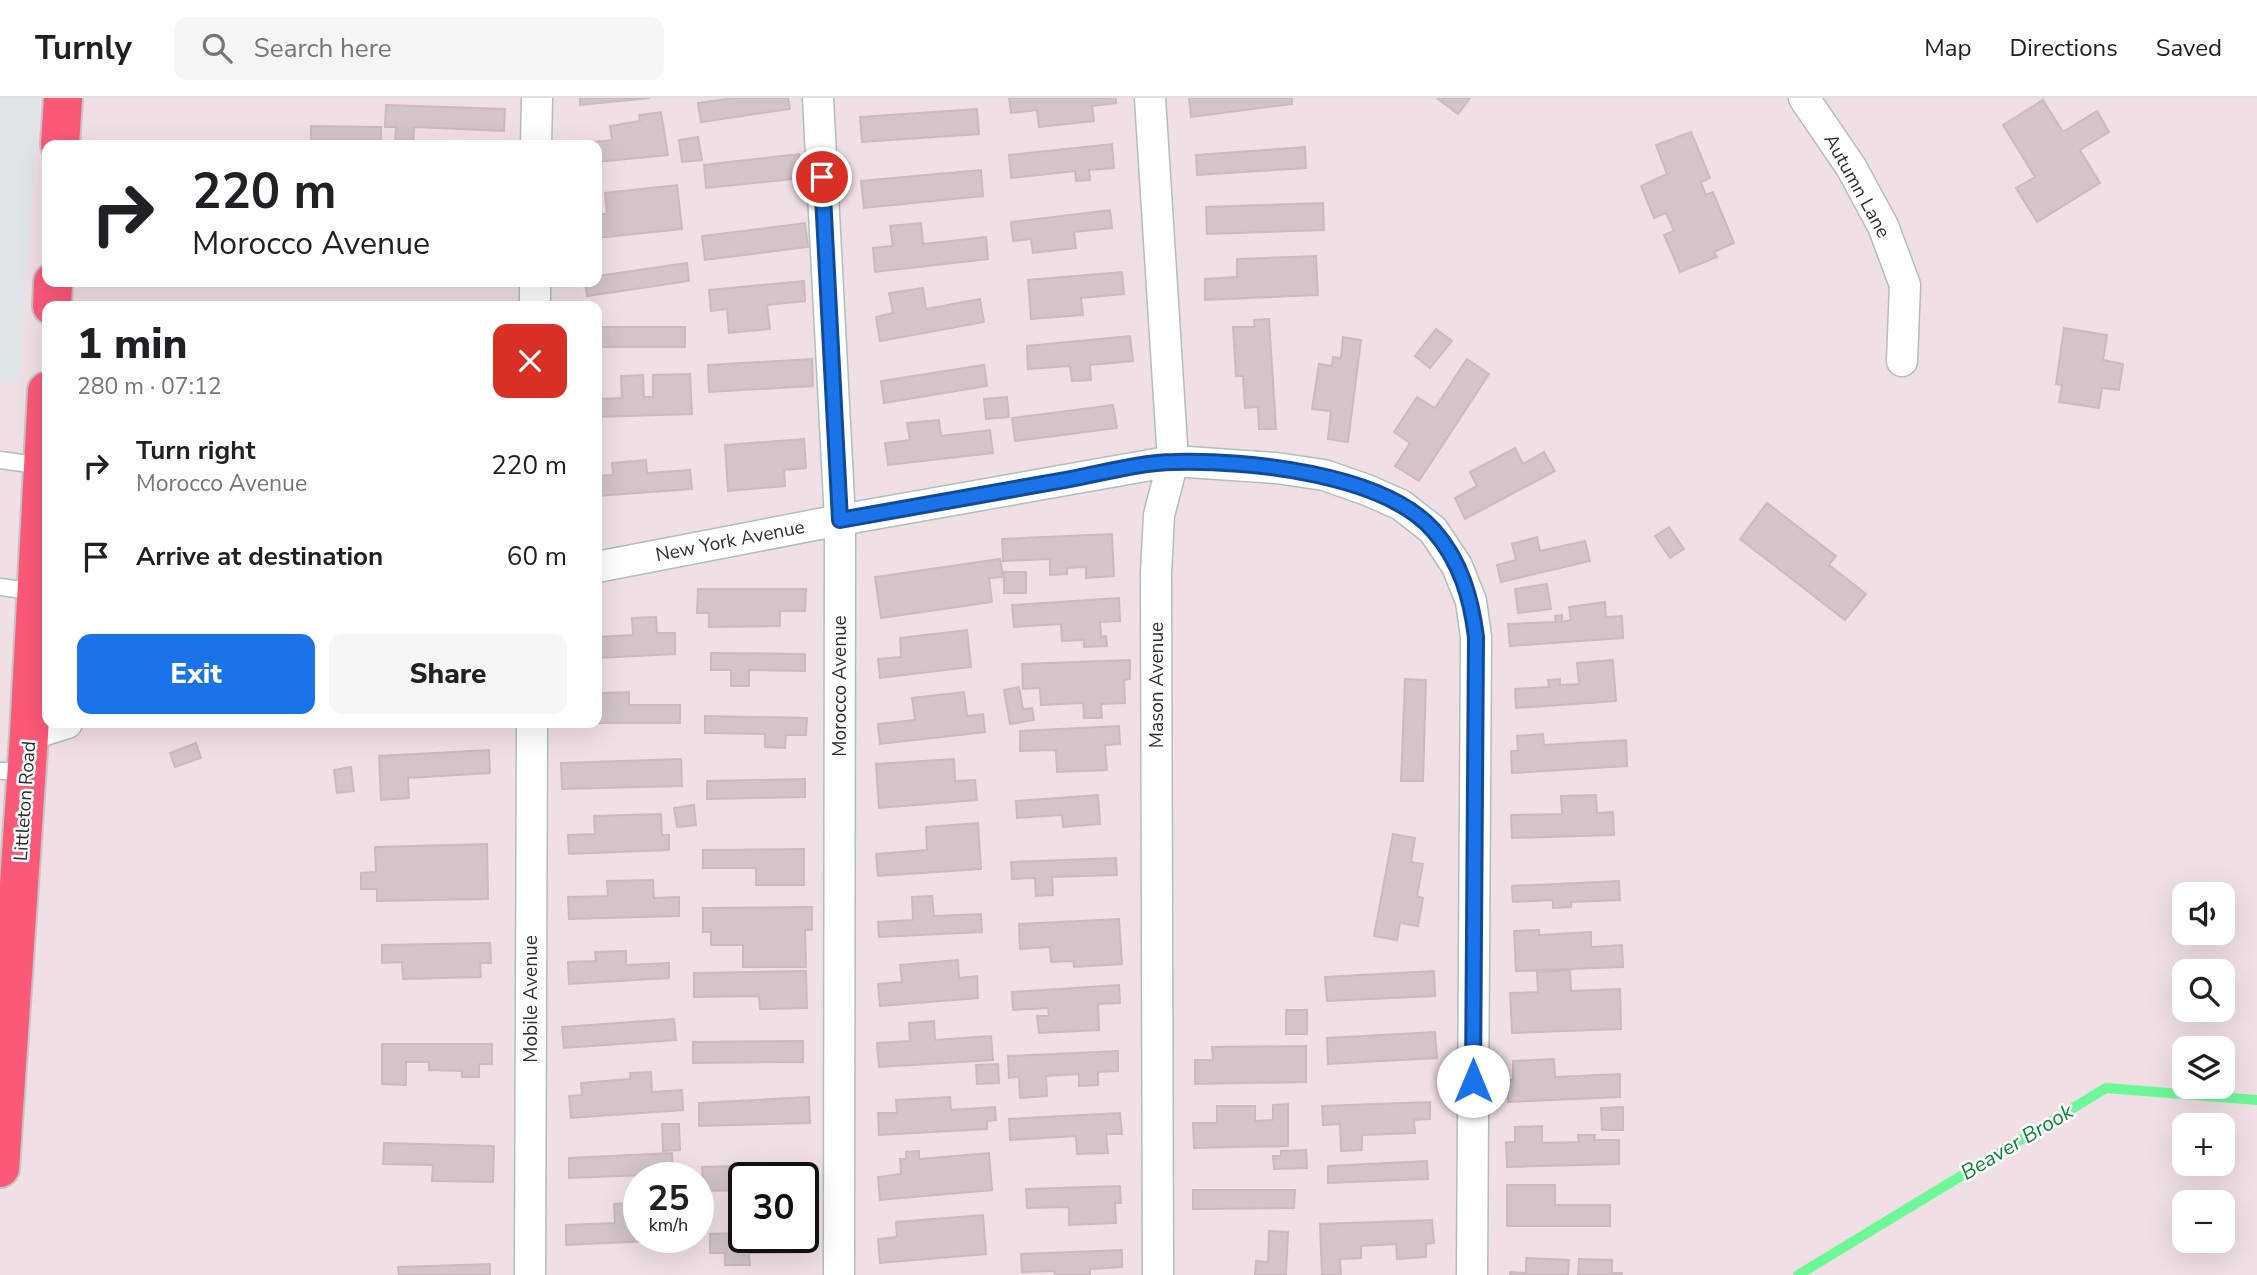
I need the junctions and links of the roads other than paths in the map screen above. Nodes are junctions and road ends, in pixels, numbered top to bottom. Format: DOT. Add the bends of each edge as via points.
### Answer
graph roads {
  1 [pos="63,98"];
  2 [pos="537,98"];
  3 [pos="818,98"];
  4 [pos="1150,98"];
  5 [pos="1804,98"];
  6 [pos="60,140"];
  7 [pos="536,140"];
  8 [pos="1902,361"];
  9 [pos="0,460"];
  10 [pos="1172,461"];
  11 [pos="42,466"];
  12 [pos="42,487"];
  13 [pos="840,520"];
  14 [pos="602,566"];
  15 [pos="0,587"];
  16 [pos="37,592"];
  17 [pos="60,728"];
  18 [pos="532,728"];
  19 [pos="19,759"];
  20 [pos="4,1043"];
  21 [pos="0,1168"];
  22 [pos="530,1275"];
  23 [pos="839,1275"];
  24 [pos="1158,1275"];
  25 [pos="1472,1275"];
  1 -- 6 [label="main road"];
  2 -- 7 [label="street"];
  3 -- 13 [label="street, Morocco Avenue"];
  4 -- 10 [label="street, Mason Avenue"];
  5 -- 8 [label="street, Autumn Lane" via="1883,226 1905,285"];
  9 -- 11 [label="lane"];
  10 -- 13 [label="street, New York Avenue"];
  10 -- 24 [label="street, Mason Avenue" via="1159,514 1156,573"];
  10 -- 25 [label="street, New York Avenue" via="1324,475 1401,505 1433,530 1457,566 1471,601 1476,637"];
  12 -- 16 [label="main road, Littleton Road"];
  13 -- 14 [label="street, New York Avenue"];
  13 -- 23 [label="street, Morocco Avenue"];
  15 -- 16 [label="lane"];
  16 -- 19 [label="main road, Littleton Road"];
  17 -- 19 [label="street"];
  18 -- 22 [label="street, Mobile Avenue"];
  19 -- 20 [label="main road, Littleton Road"];
  20 -- 21 [label="main road, Littleton Road"];
}
